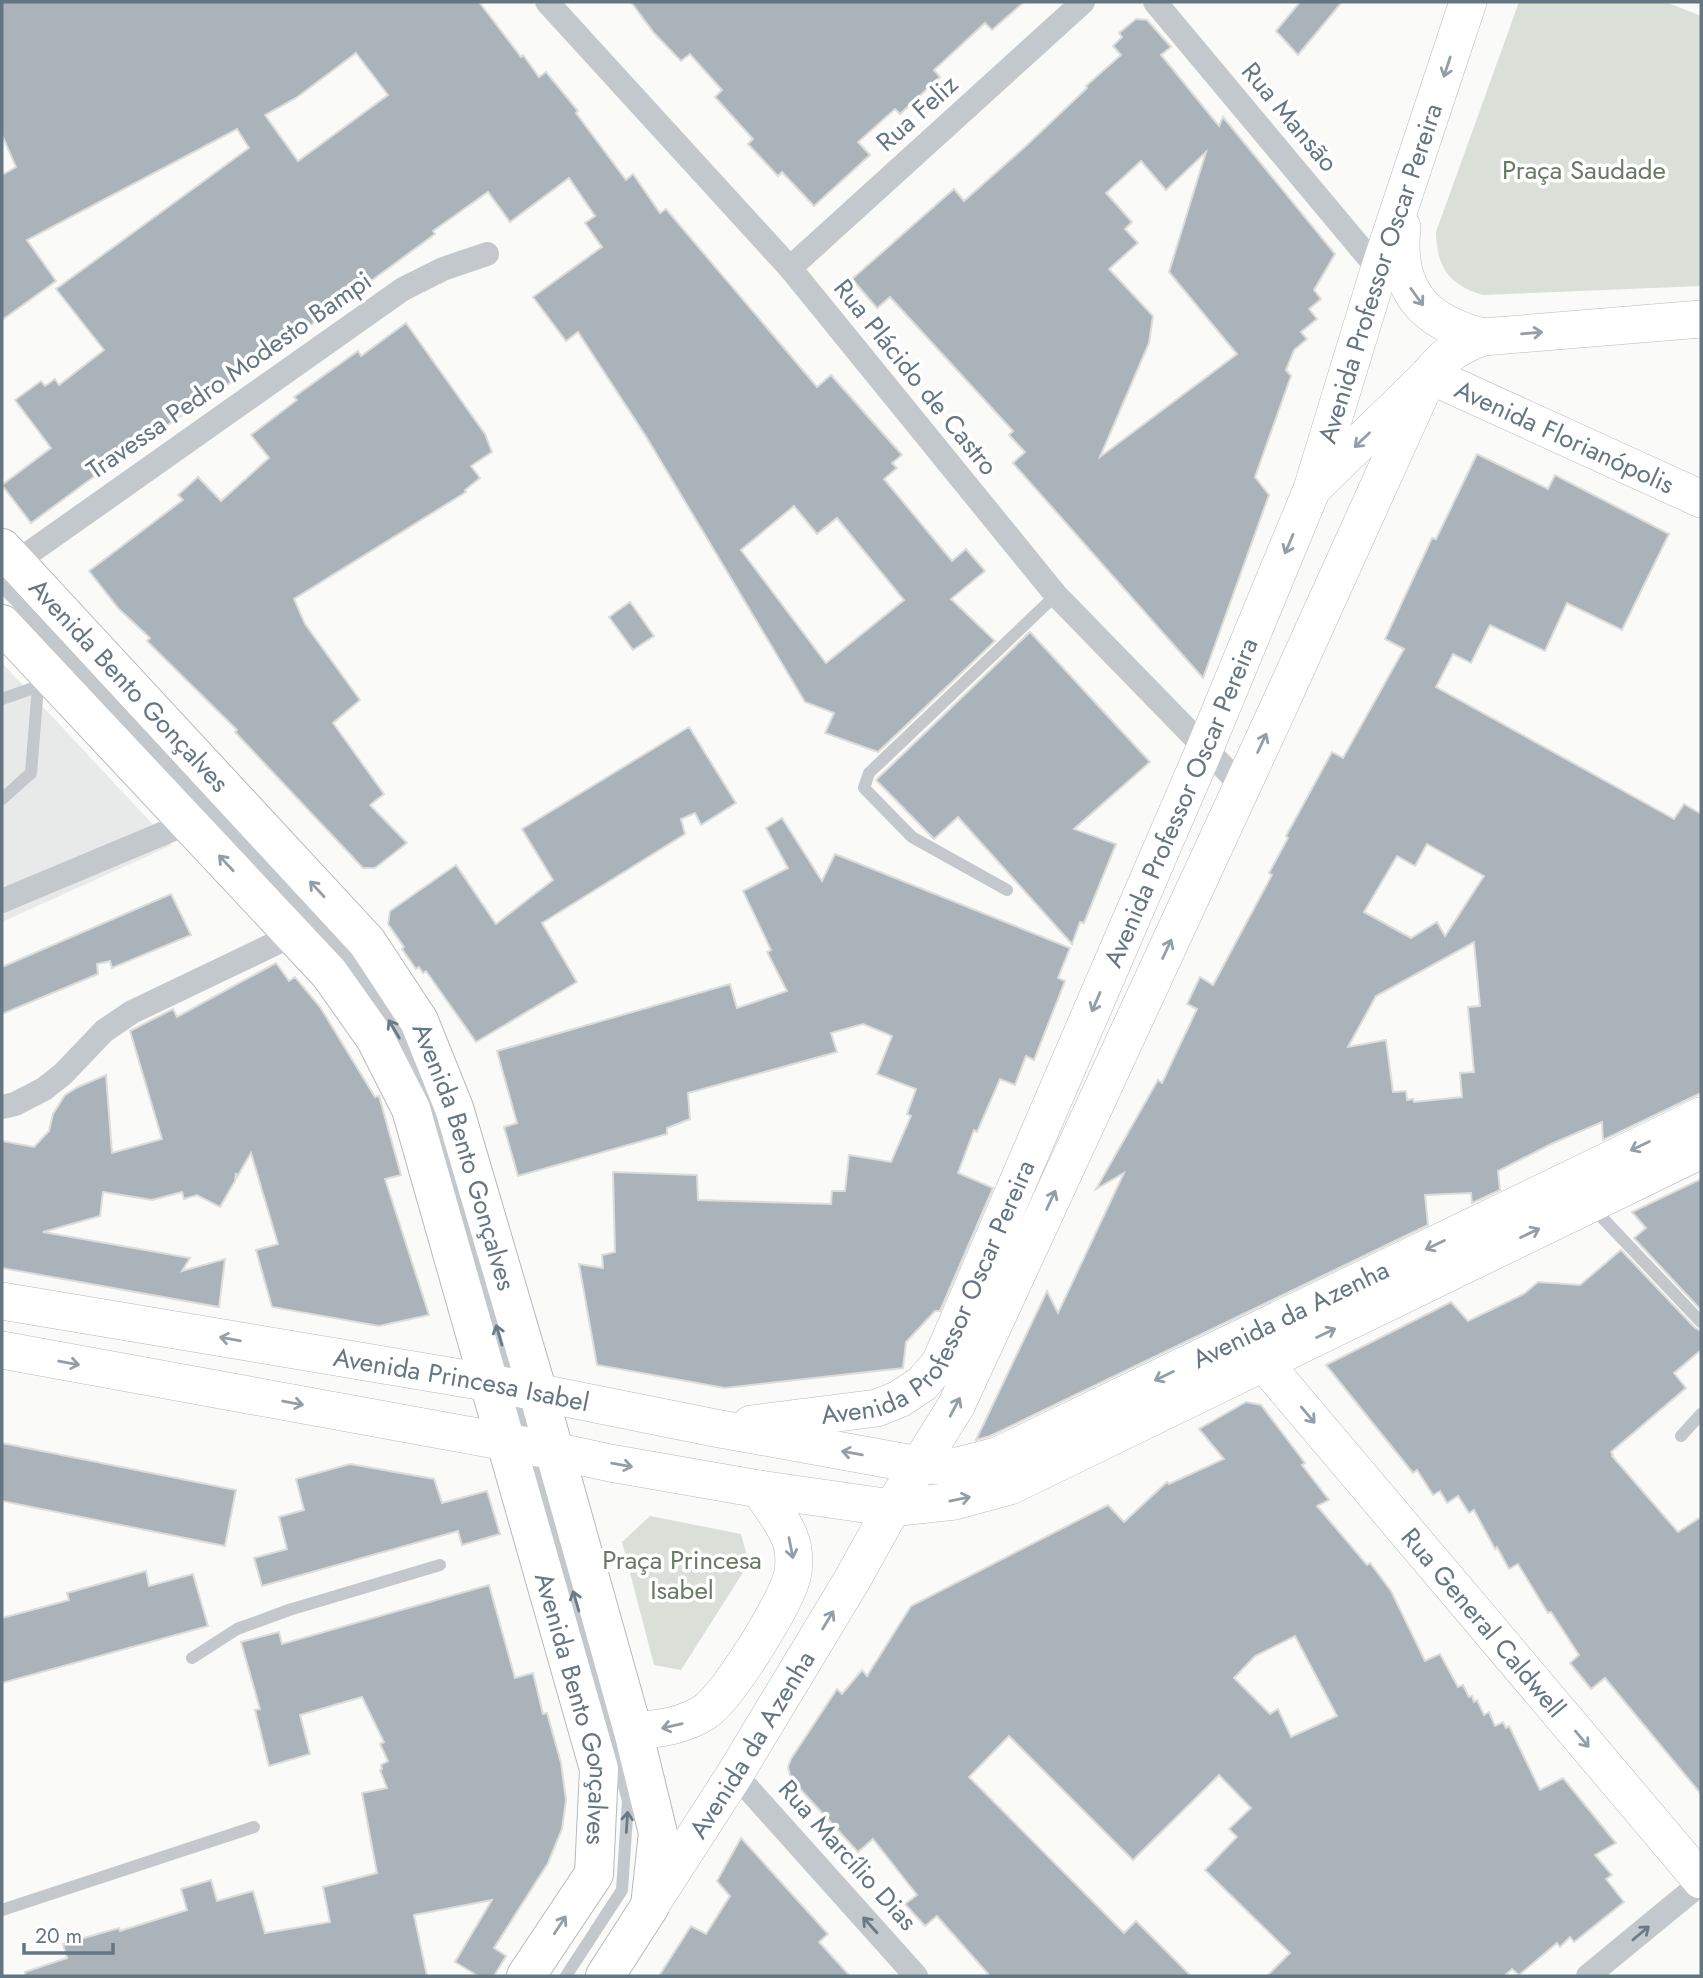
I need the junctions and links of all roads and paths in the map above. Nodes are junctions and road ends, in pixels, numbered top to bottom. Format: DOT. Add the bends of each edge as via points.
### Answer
graph roads {
  1 [pos="547,2"];
  2 [pos="1083,2"];
  3 [pos="1155,2"];
  4 [pos="1468,2"];
  5 [pos="1408,185"];
  6 [pos="487,254"];
  7 [pos="790,268"];
  8 [pos="1379,270"];
  9 [pos="1701,319"];
  10 [pos="1483,337"];
  11 [pos="1429,375"];
  12 [pos="1312,489"];
  13 [pos="1701,499"];
  14 [pos="6,565"];
  15 [pos="1056,596"];
  16 [pos="2,624"];
  17 [pos="46,684"];
  18 [pos="2,699"];
  19 [pos="1205,748"];
  20 [pos="1242,786"];
  21 [pos="2,799"];
  22 [pos="188,823"];
  23 [pos="1007,890"];
  24 [pos="2,901"];
  25 [pos="293,935"];
  26 [pos="2,1107"];
  27 [pos="1701,1116"];
  28 [pos="1701,1150"];
  29 [pos="1590,1204"];
  30 [pos="2,1301"];
  31 [pos="1701,1322"];
  32 [pos="2,1350"];
  33 [pos="1264,1363"];
  34 [pos="514,1388"];
  35 [pos="1701,1414"];
  36 [pos="715,1428"];
  37 [pos="1681,1436"];
  38 [pos="530,1446"];
  39 [pos="919,1465"];
  40 [pos="759,1489"];
  41 [pos="892,1508"];
  42 [pos="440,1565"];
  43 [pos="192,1658"];
  44 [pos="633,1731"];
  45 [pos="735,1774"];
  46 [pos="254,1827"];
  47 [pos="1701,1881"];
  48 [pos="650,1906"];
  49 [pos="2,1910"];
  50 [pos="526,1976"];
  51 [pos="566,1976"];
  52 [pos="604,1976"];
  53 [pos="916,1976"];
  54 [pos="1588,1976"];
  1 -- 7 [label="street, Rua Plácido de Castro"];
  2 -- 7 [label="street, Rua Feliz"];
  3 -- 8 [label="street, Rua Mansão"];
  4 -- 5 [label="main road, Avenida Professor Oscar Pereira, one-way"];
  5 -- 8 [label="main road, Avenida Professor Oscar Pereira"];
  5 -- 10 [label="main road, one-way" via="1400,244 1403,271 1414,296 1433,317 1457,331"];
  6 -- 14 [label="street, Travessa Pedro Modesto Bampi" via="403,289"];
  7 -- 15 [label="street, Rua Plácido de Castro"];
  8 -- 12 [label="main road, Avenida Professor Oscar Pereira"];
  10 -- 9 [label="main road, one-way"];
  10 -- 11 [label="main road" via="1442,358"];
  11 -- 12 [label="main road, one-way"];
  11 -- 13 [label="main road, Avenida Florianópolis"];
  20 -- 11 [label="main road, Avenida Professor Oscar Pereira, one-way"];
  12 -- 19 [label="main road, Avenida Professor Oscar Pereira, one-way"];
  34 -- 14 [label="main road, Avenida Bento Gonçalves, one-way" via="454,1108 419,1021 367,943"];
  15 -- 19 [label="street, Rua Plácido de Castro"];
  15 -- 23 [label="lane" via="869,773 864,788 912,837"];
  16 -- 17 [label="main road, Avenida Bento Gonçalves"];
  17 -- 18 [label="lane"];
  17 -- 21 [label="lane" via="31,773"];
  17 -- 22 [label="main road, Avenida Bento Gonçalves"];
  19 -- 20 [label="street, Rua Plácido de Castro"];
  19 -- 36 [label="main road, Avenida Professor Oscar Pereira, one-way" via="940,1363 922,1384 877,1408"];
  39 -- 20 [label="main road, Avenida Professor Oscar Pereira, one-way" via="956,1406"];
  22 -- 24 [label="street"];
  25 -- 22 [label="main road, Avenida Bento Gonçalves, one-way"];
  25 -- 26 [label="street" via="132,1012 104,1031 44,1089"];
  34 -- 25 [label="main road, Avenida Bento Gonçalves, one-way" via="411,1109 375,1038 329,973"];
  27 -- 39 [label="main road, Avenida da Azenha, one-way" via="997,1456 958,1466"];
  28 -- 29 [label="main road, Avenida da Azenha"];
  29 -- 31 [label="lane"];
  33 -- 29 [label="main road, Avenida da Azenha, one-way"];
  34 -- 30 [label="main road, Avenida Princesa Isabel, one-way"];
  32 -- 38 [label="main road, Avenida Princesa Isabel, one-way"];
  41 -- 33 [label="main road, Avenida da Azenha, one-way" via="955,1501 1010,1486"];
  33 -- 47 [label="main road, Rua General Caldwell, one-way"];
  34 -- 36 [label="main road, Avenida Princesa Isabel"];
  34 -- 38 [label="main road, Avenida Bento Gonçalves"];
  34 -- 38 [label="main road, Avenida Bento Gonçalves"];
  35 -- 37 [label="lane"];
  39 -- 36 [label="main road, Avenida Princesa Isabel, one-way"];
  38 -- 40 [label="main road, Avenida Princesa Isabel, one-way"];
  38 -- 44 [label="main road, Avenida Bento Gonçalves"];
  50 -- 38 [label="main road, Avenida Bento Gonçalves, one-way" via="594,1874 599,1769"];
  51 -- 38 [label="lane, one-way" via="622,1890 628,1801"];
  39 -- 41 [label="main road, Avenida da Azenha"];
  40 -- 41 [label="main road, Avenida Princesa Isabel"];
  40 -- 44 [label="main road, one-way" via="793,1548 792,1576 778,1610 724,1694 707,1711 682,1724"];
  45 -- 41 [label="main road, Avenida da Azenha, one-way"];
  42 -- 43 [label="lane" via="237,1629"];
  44 -- 48 [label="main road, Avenida Bento Gonçalves" via="658,1833"];
  45 -- 48 [label="main road, Avenida da Azenha"];
  53 -- 45 [label="street, Rua Marcílio Dias, one-way"];
  46 -- 49 [label="lane"];
  54 -- 47 [label="street, one-way"];
  48 -- 52 [label="main road, Avenida da Azenha"];
}
